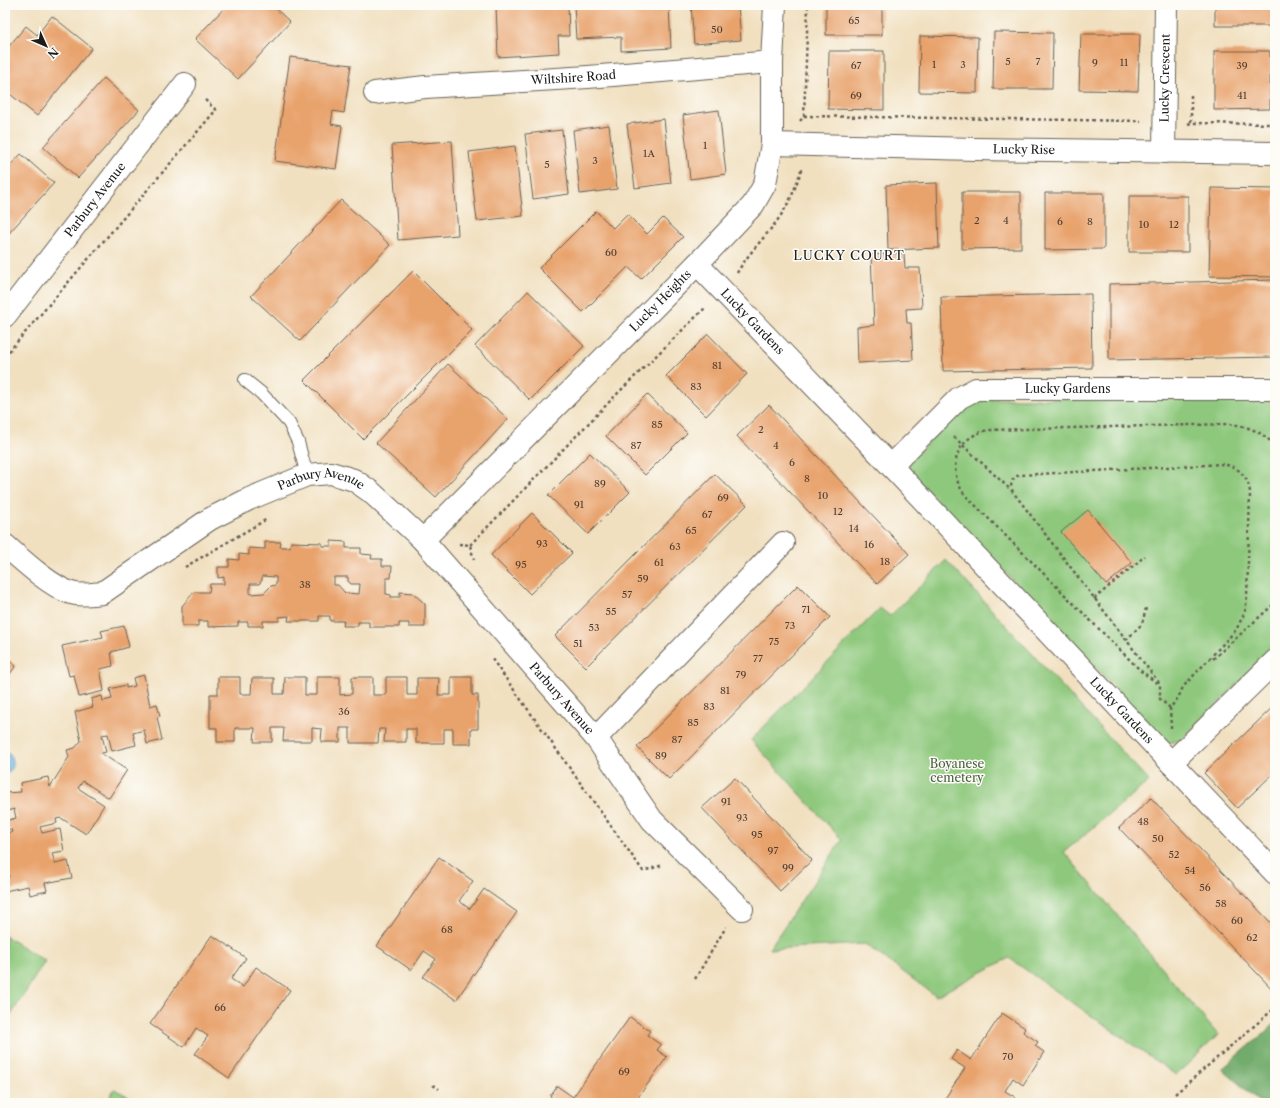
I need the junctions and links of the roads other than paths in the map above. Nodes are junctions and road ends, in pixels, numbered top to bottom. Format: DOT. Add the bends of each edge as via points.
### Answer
graph roads {
  1 [pos="775,5"];
  2 [pos="1166,5"];
  3 [pos="772,62"];
  4 [pos="185,84"];
  5 [pos="375,93"];
  6 [pos="772,144"];
  7 [pos="1164,152"];
  8 [pos="1275,153"];
  9 [pos="697,264"];
  10 [pos="5,316"];
  11 [pos="245,380"];
  12 [pos="1275,389"];
  13 [pos="891,466"];
  14 [pos="307,475"];
  15 [pos="424,540"];
  16 [pos="783,543"];
  17 [pos="5,545"];
  18 [pos="1275,661"];
  19 [pos="596,738"];
  20 [pos="1171,763"];
  21 [pos="1275,873"];
  22 [pos="742,909"];
  1 -- 3 [label="street, Lucky Heights"];
  2 -- 7 [label="street, Lucky Crescent"];
  3 -- 5 [label="street, Wiltshire Road" via="425,87"];
  3 -- 6 [label="street, Lucky Heights"];
  4 -- 10 [label="street, Parbury Avenue"];
  6 -- 7 [label="street, Lucky Rise"];
  6 -- 9 [label="street, Lucky Heights" via="765,184 753,205"];
  7 -- 8 [label="street, Lucky Rise"];
  9 -- 13 [label="street, Lucky Gardens"];
  9 -- 15 [label="street, Lucky Heights"];
  11 -- 14 [label="lane" via="289,423 298,442"];
  12 -- 13 [label="street, Lucky Gardens" via="976,389 959,398"];
  13 -- 20 [label="street, Lucky Gardens"];
  14 -- 15 [label="street, Parbury Avenue" via="331,473 354,480"];
  14 -- 17 [label="street, Parbury Avenue" via="249,499 210,519 102,593 71,593 53,584"];
  15 -- 19 [label="street, Parbury Avenue"];
  16 -- 19 [label="street, Parbury Avenue"];
  18 -- 20 [label="street"];
  19 -- 22 [label="street, Parbury Avenue" via="652,820"];
  20 -- 21 [label="street, Lucky Gardens"];
}
